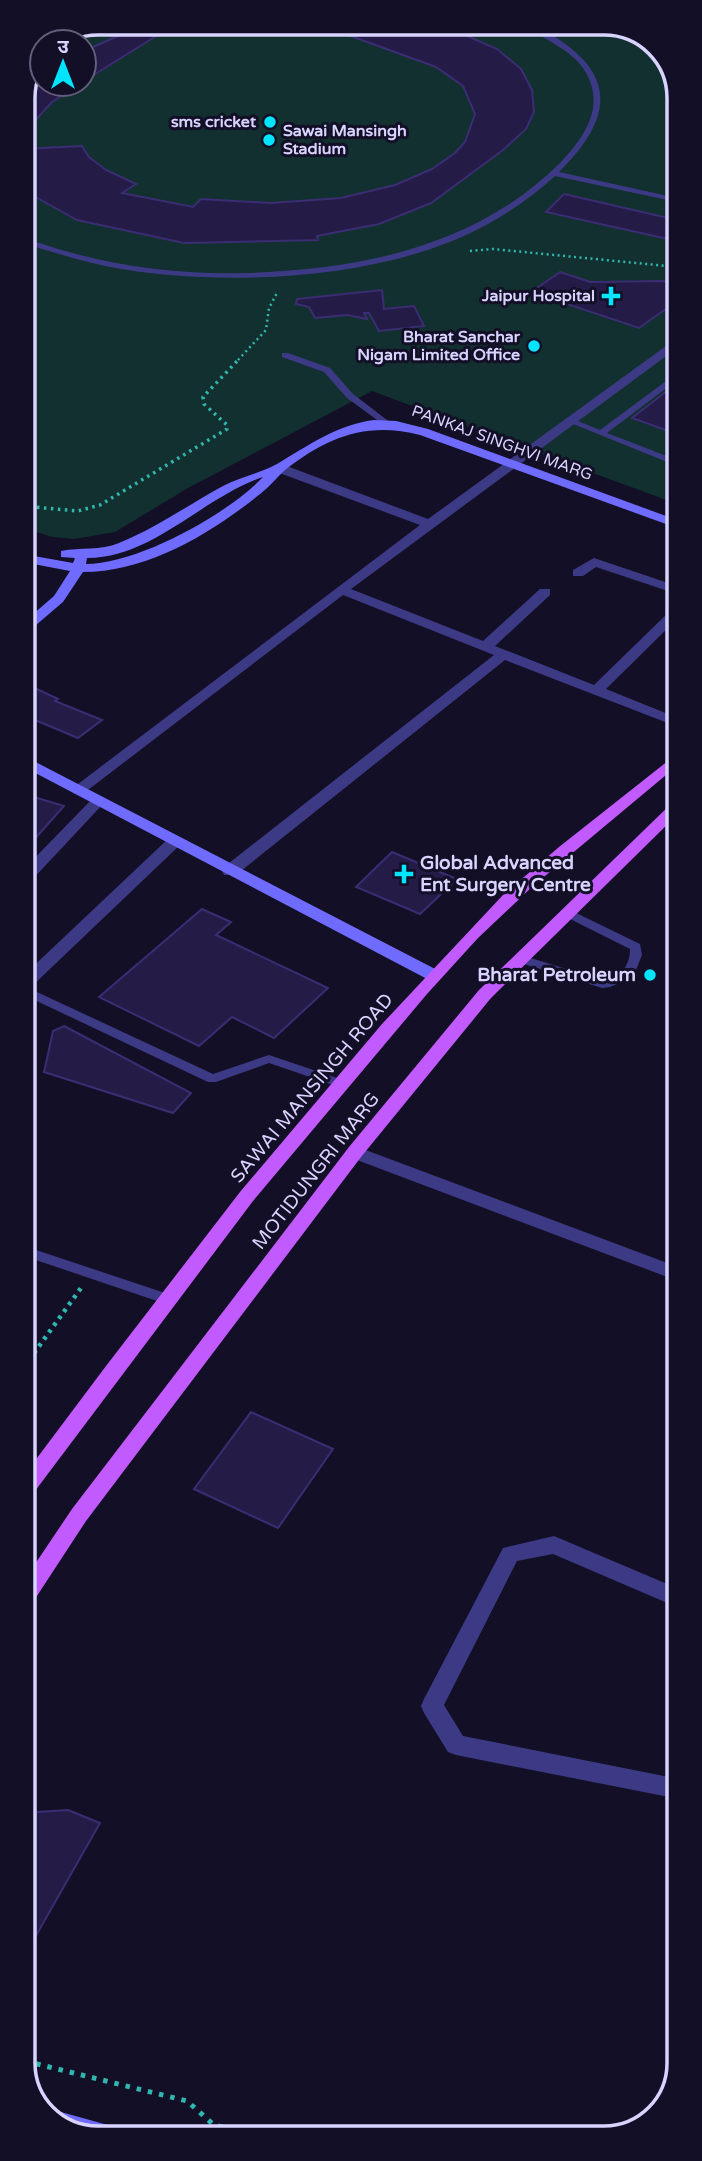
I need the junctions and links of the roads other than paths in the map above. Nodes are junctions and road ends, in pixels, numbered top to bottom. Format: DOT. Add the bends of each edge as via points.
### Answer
graph roads {
  1 [pos="543,35"];
  2 [pos="554,173"];
  3 [pos="667,198"];
  4 [pos="35,244"];
  5 [pos="667,349"];
  6 [pos="285,355"];
  7 [pos="667,384"];
  8 [pos="570,421"];
  9 [pos="387,423"];
  10 [pos="601,433"];
  11 [pos="667,459"];
  12 [pos="511,465"];
  13 [pos="279,468"];
  14 [pos="667,520"];
  15 [pos="429,524"];
  16 [pos="35,550"];
  17 [pos="35,559"];
  18 [pos="80,562"];
  19 [pos="578,573"];
  20 [pos="667,587"];
  21 [pos="341,590"];
  22 [pos="545,592"];
  23 [pos="35,619"];
  24 [pos="667,622"];
  25 [pos="485,647"];
  26 [pos="504,654"];
  27 [pos="597,691"];
  28 [pos="667,719"];
  29 [pos="35,767"];
  30 [pos="667,767"];
  31 [pos="79,790"];
  32 [pos="98,801"];
  33 [pos="667,816"];
  34 [pos="175,841"];
  35 [pos="35,867"];
  36 [pos="230,871"];
  37 [pos="568,913"];
  38 [pos="521,959"];
  39 [pos="35,974"];
  40 [pos="435,976"];
  41 [pos="35,995"];
  42 [pos="339,1083"];
  43 [pos="355,1153"];
  44 [pos="35,1254"];
  45 [pos="667,1270"];
  46 [pos="166,1299"];
  47 [pos="35,1474"];
  48 [pos="35,1581"];
  49 [pos="667,1594"];
  50 [pos="667,1787"];
  1 -- 2 [label="lane" via="571,52 596,86 597,111 591,127"];
  2 -- 3 [label="lane"];
  2 -- 4 [label="lane" via="510,208 454,238 407,253 328,268 257,274 162,271 90,260"];
  5 -- 8 [label="street"];
  6 -- 9 [label="lane" via="327,370 350,396"];
  7 -- 10 [label="lane"];
  8 -- 10 [label="lane"];
  8 -- 12 [label="street"];
  9 -- 12 [label="street, PANKAJ SINGHVI MARG"];
  9 -- 13 [label="street, PANKAJ SINGHVI MARG" via="343,433"];
  10 -- 11 [label="lane"];
  12 -- 14 [label="street, PANKAJ SINGHVI MARG"];
  12 -- 15 [label="street"];
  13 -- 15 [label="street"];
  13 -- 18 [label="street, PANKAJ SINGHVI MARG" via="253,474 127,545"];
  13 -- 18 [label="street, PANKAJ SINGHVI MARG" via="264,484 168,547 120,565"];
  15 -- 21 [label="street"];
  16 -- 18 [label="street, PANKAJ SINGHVI MARG"];
  17 -- 18 [label="street, PANKAJ SINGHVI MARG"];
  18 -- 23 [label="street" via="54,604"];
  19 -- 20 [label="street" via="594,562"];
  21 -- 25 [label="street"];
  21 -- 31 [label="street"];
  22 -- 25 [label="street"];
  24 -- 27 [label="street"];
  25 -- 26 [label="street"];
  26 -- 27 [label="street"];
  26 -- 36 [label="street"];
  27 -- 28 [label="street"];
  29 -- 31 [label="street"];
  30 -- 40 [label="main road, SAWAI MANSINGH ROAD" via="526,882"];
  31 -- 32 [label="street"];
  32 -- 34 [label="street"];
  32 -- 35 [label="street"];
  33 -- 37 [label="main road, MOTIDUNGRI MARG"];
  34 -- 36 [label="street"];
  34 -- 39 [label="street"];
  36 -- 40 [label="street"];
  37 -- 38 [label="main road, MOTIDUNGRI MARG"];
  37 -- 38 [label="lane" via="636,947 636,959 626,974 602,984"];
  38 -- 43 [label="main road, MOTIDUNGRI MARG" via="485,994"];
  40 -- 42 [label="main road, SAWAI MANSINGH ROAD"];
  41 -- 42 [label="lane" via="212,1079 269,1059"];
  42 -- 46 [label="main road, SAWAI MANSINGH ROAD"];
  43 -- 45 [label="street"];
  43 -- 48 [label="main road, MOTIDUNGRI MARG" via="79,1515"];
  44 -- 46 [label="lane"];
  46 -- 47 [label="main road, SAWAI MANSINGH ROAD"];
  49 -- 50 [label="street" via="554,1545 510,1554 432,1706 456,1745"];
}
